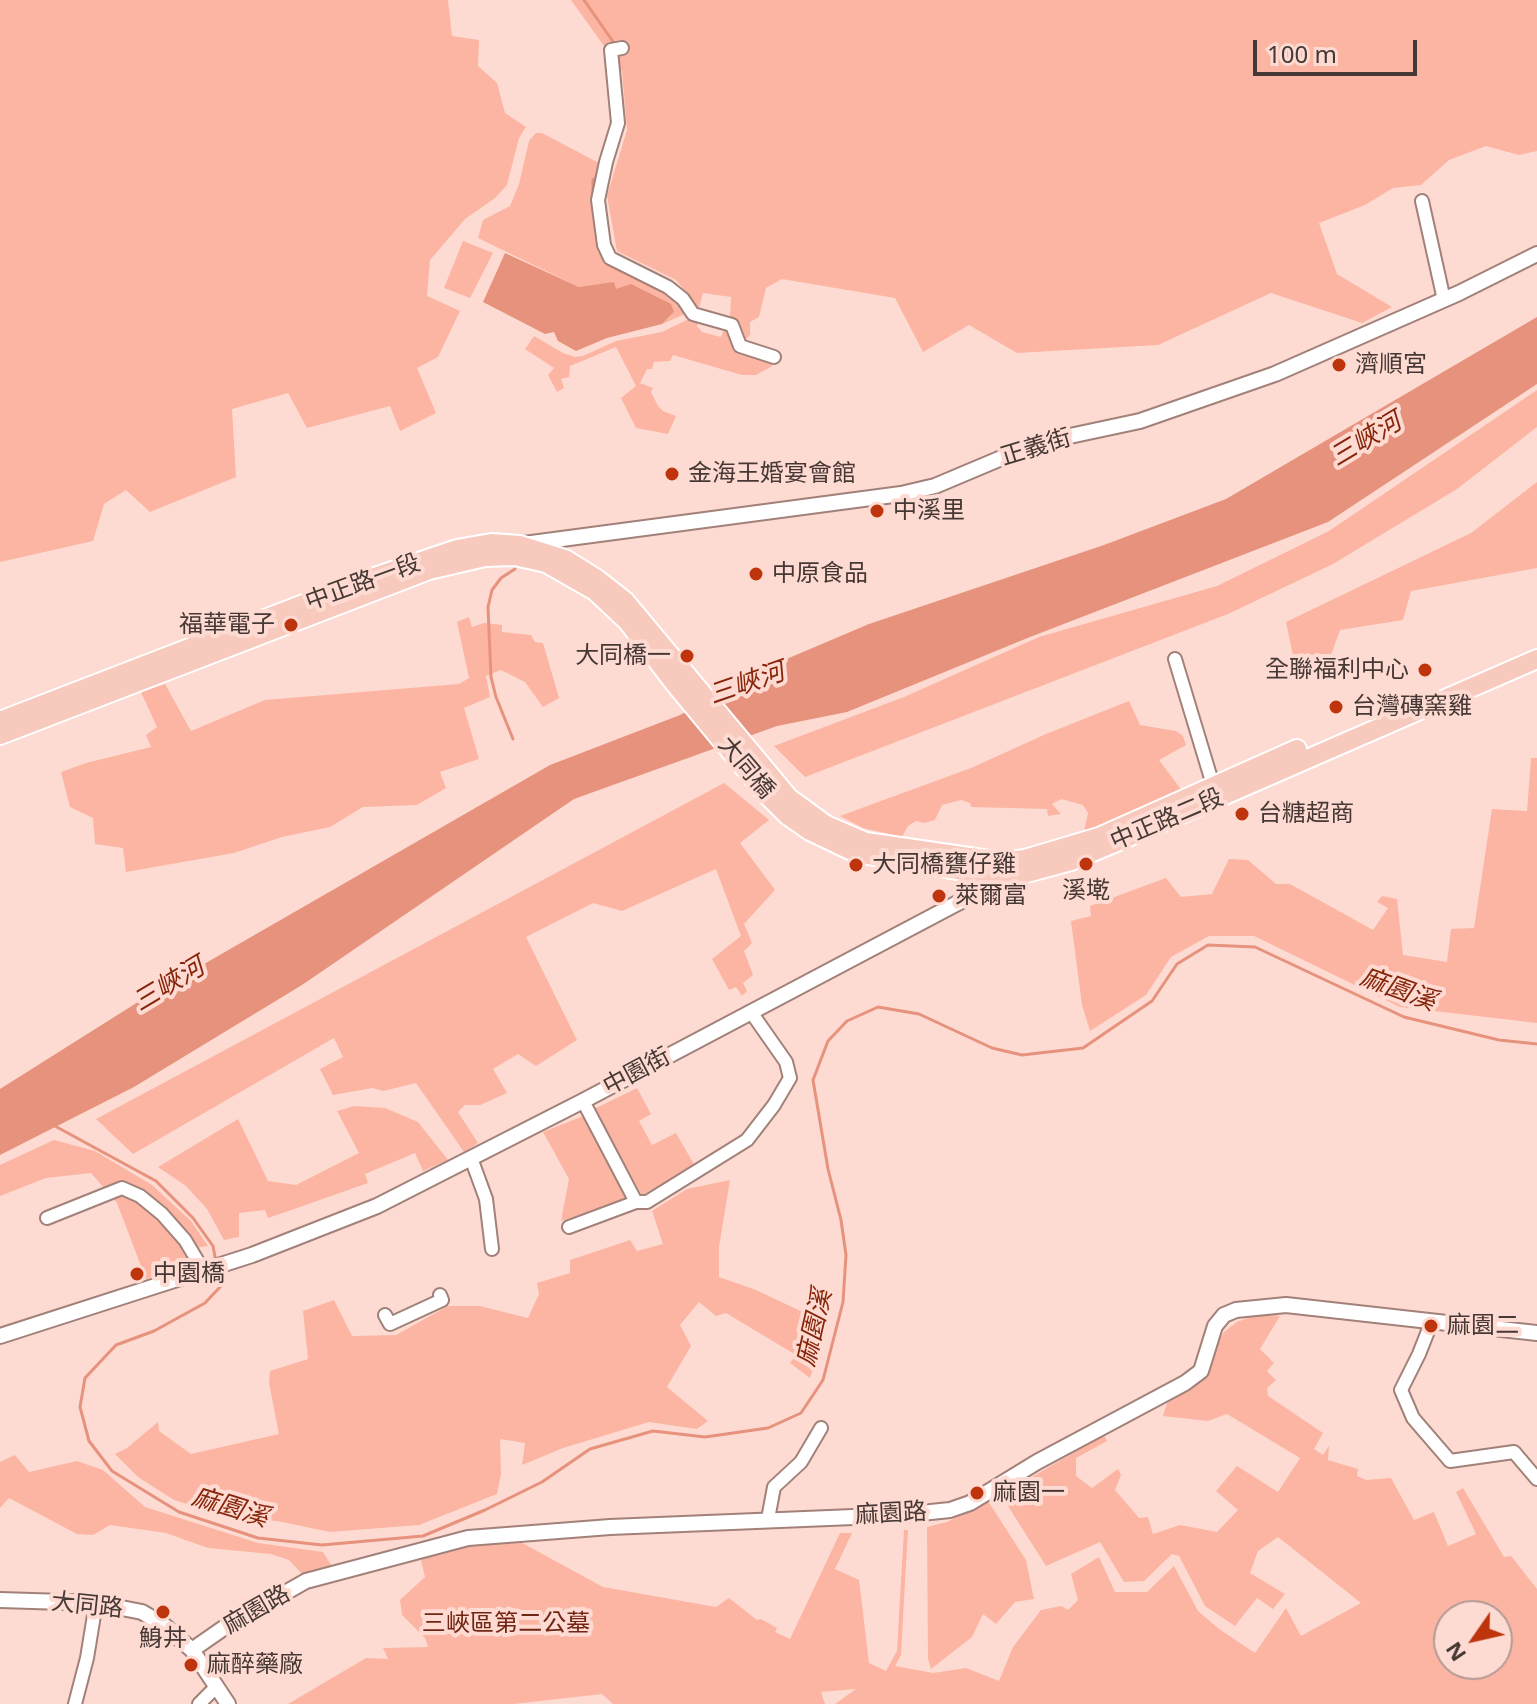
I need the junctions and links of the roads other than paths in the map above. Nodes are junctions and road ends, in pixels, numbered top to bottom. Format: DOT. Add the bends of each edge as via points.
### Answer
graph roads {
  1 [pos="618,48"];
  2 [pos="1422,201"];
  3 [pos="1537,254"];
  4 [pos="1444,300"];
  5 [pos="774,357"];
  6 [pos="518,550"];
  7 [pos="1537,645"];
  8 [pos="1175,659"];
  9 [pos="1537,659"];
  10 [pos="683,682"];
  11 [pos="0,721"];
  12 [pos="0,735"];
  13 [pos="1213,785"];
  14 [pos="788,807"];
  15 [pos="1000,870"];
  16 [pos="751,1012"];
  17 [pos="583,1101"];
  18 [pos="471,1158"];
  19 [pos="636,1202"];
  20 [pos="47,1218"];
  21 [pos="569,1227"];
  22 [pos="492,1249"];
  23 [pos="203,1270"];
  24 [pos="440,1295"];
  25 [pos="385,1315"];
  26 [pos="1432,1321"];
  27 [pos="1537,1333"];
  28 [pos="0,1336"];
  29 [pos="821,1428"];
  30 [pos="1537,1479"];
  31 [pos="768,1519"];
  32 [pos="0,1600"];
  33 [pos="96,1603"];
  34 [pos="192,1650"];
  35 [pos="217,1686"];
  36 [pos="75,1704"];
  37 [pos="199,1704"];
  38 [pos="228,1704"];
  1 -- 5 [label="street" via="611,50 618,123 598,200 610,258 668,287 693,314 732,325 740,346"];
  2 -- 4 [label="street"];
  3 -- 4 [label="street, 正義街"];
  4 -- 6 [label="street, 正義街" via="1234,389 1140,421 1037,443 935,486"];
  6 -- 10 [label="main road, 中正路一段" via="595,591"];
  6 -- 11 [label="main road, 中正路一段" via="491,543 457,549"];
  6 -- 12 [label="main road, 中正路一段" via="429,570"];
  7 -- 13 [label="main road, 中正路二段"];
  8 -- 13 [label="street"];
  9 -- 15 [label="main road, 中正路二段" via="1071,861 1023,874"];
  10 -- 14 [label="main road, 大同橋" via="766,794"];
  13 -- 15 [label="main road, 中正路二段" via="1099,837"];
  14 -- 15 [label="main road, 中正路二段" via="828,842 856,853"];
  15 -- 16 [label="street, 中園街" via="969,897"];
  16 -- 17 [label="street, 中園街"];
  16 -- 19 [label="street" via="786,1062 790,1078 774,1105 747,1140 647,1202"];
  17 -- 18 [label="street, 中園街"];
  17 -- 19 [label="street"];
  18 -- 22 [label="street" via="486,1199"];
  18 -- 23 [label="street, 中園街" via="377,1206"];
  19 -- 21 [label="street"];
  20 -- 23 [label="street" via="122,1188 162,1214"];
  23 -- 28 [label="street"];
  24 -- 25 [label="street" via="442,1300 390,1324"];
  26 -- 27 [label="street, 麻園路"];
  26 -- 30 [label="street" via="1401,1390 1413,1418 1450,1461 1514,1452"];
  26 -- 31 [label="street, 麻園路" via="1286,1305 1236,1310 1215,1326 1201,1371 1185,1383 970,1503 932,1513"];
  29 -- 31 [label="street" via="801,1462 774,1487"];
  31 -- 34 [label="street, 麻園路" via="468,1538 306,1581"];
  32 -- 33 [label="street, 大同路"];
  33 -- 34 [label="street, 大同路" via="142,1612"];
  33 -- 36 [label="street"];
  34 -- 35 [label="street, 大同路"];
  35 -- 37 [label="street"];
  35 -- 38 [label="street, 大同路"];
}
